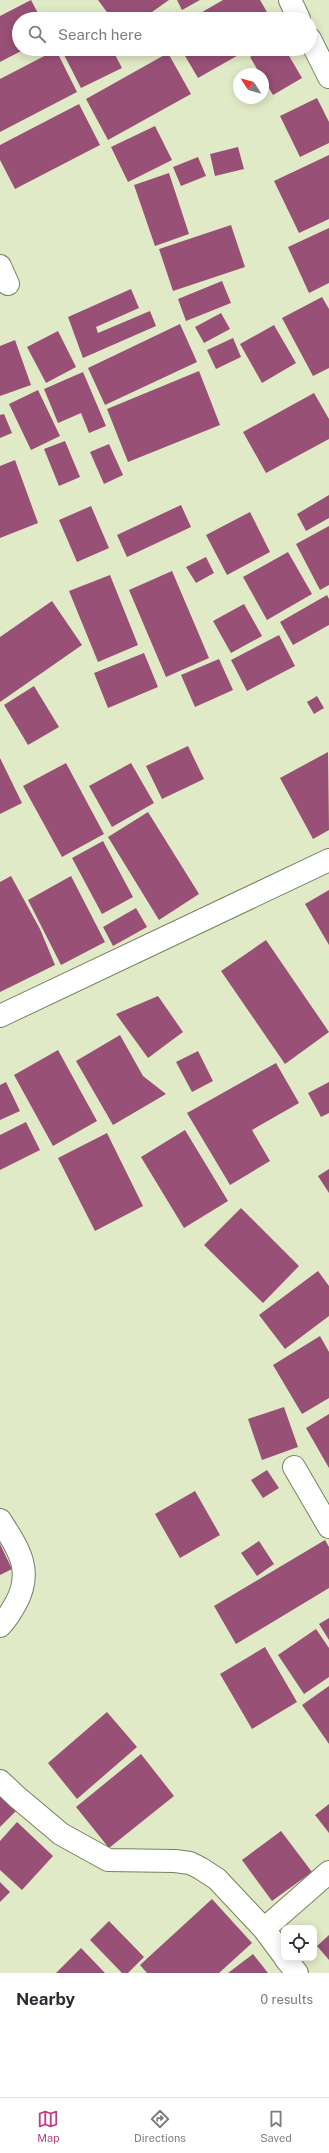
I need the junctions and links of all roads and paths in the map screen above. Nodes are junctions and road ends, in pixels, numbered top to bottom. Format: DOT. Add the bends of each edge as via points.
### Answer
graph roads {
  1 [pos="290,0"];
  2 [pos="296,12"];
  3 [pos="317,53"];
  4 [pos="329,77"];
  5 [pos="329,860"];
  6 [pos="0,1016"];
  7 [pos="294,1467"];
  8 [pos="0,1520"];
  9 [pos="329,1527"];
  10 [pos="0,1626"];
  11 [pos="0,1780"];
  12 [pos="329,1872"];
  13 [pos="264,1929"];
  14 [pos="288,1965"];
  1 -- 2 [label="street"];
  3 -- 4 [label="street"];
  5 -- 6 [label="street"];
  7 -- 9 [label="street"];
  8 -- 10 [label="street" via="14,1541 24,1564 24,1578 21,1594 7,1619"];
  11 -- 13 [label="street" via="61,1834 108,1860 175,1861 190,1863 200,1868 217,1879"];
  12 -- 13 [label="street"];
  13 -- 14 [label="street"];
}
